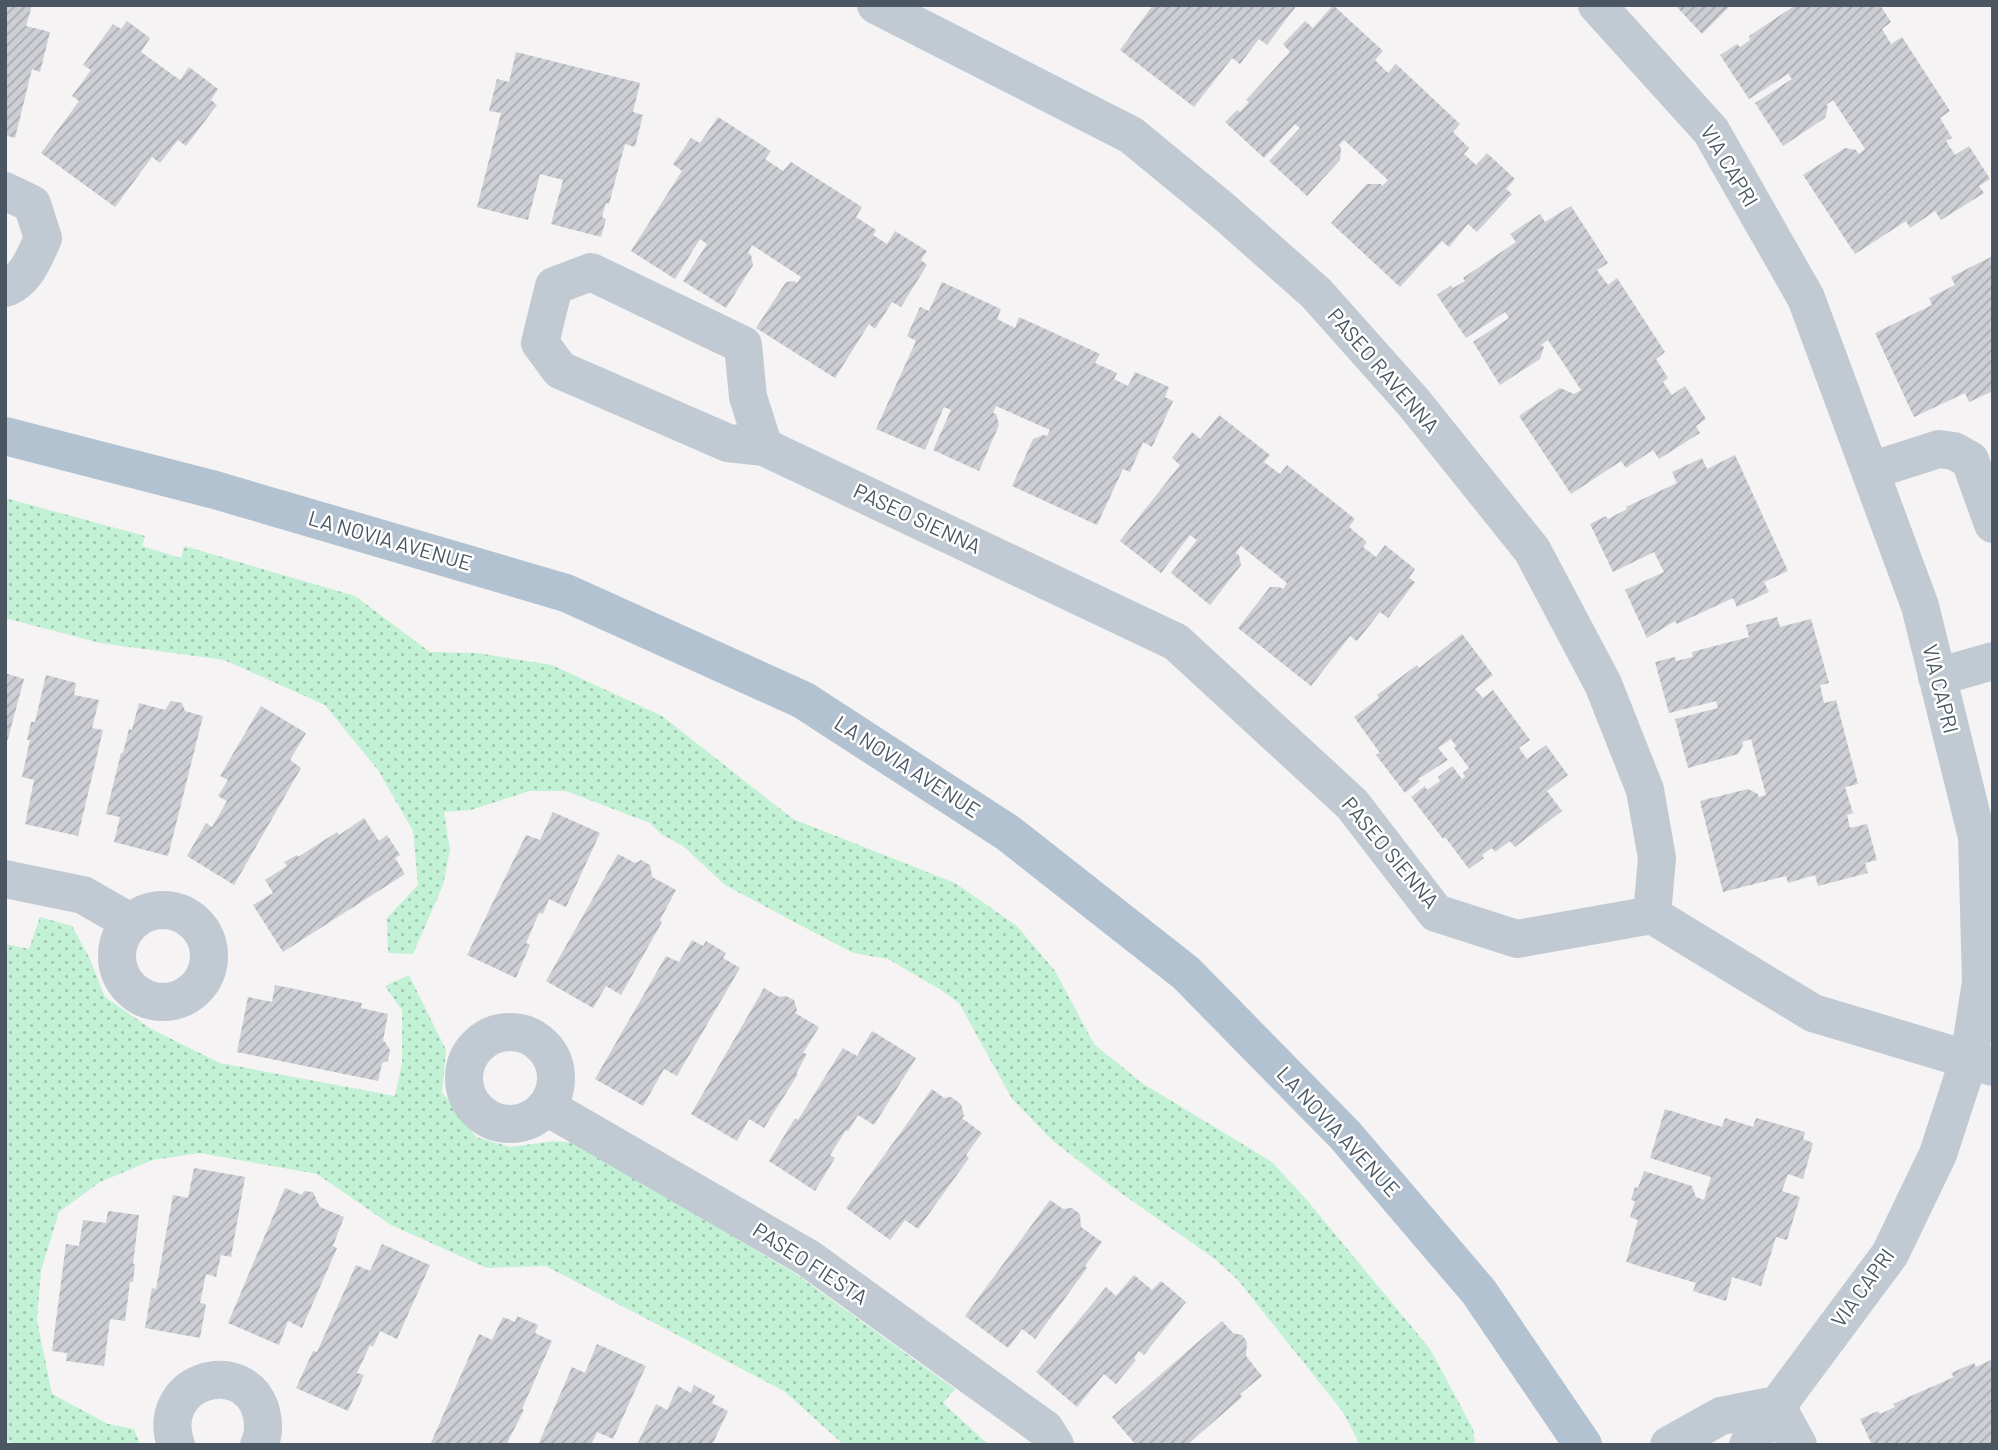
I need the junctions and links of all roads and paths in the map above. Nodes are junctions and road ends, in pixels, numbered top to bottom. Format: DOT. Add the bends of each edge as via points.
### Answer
graph roads {
  1 [pos="1597,5"];
  2 [pos="880,6"];
  3 [pos="5,191"];
  4 [pos="5,288"];
  5 [pos="5,436"];
  6 [pos="764,447"];
  7 [pos="1870,471"];
  8 [pos="1993,524"];
  9 [pos="1993,660"];
  10 [pos="1937,677"];
  11 [pos="5,879"];
  12 [pos="1652,915"];
  13 [pos="130,922"];
  14 [pos="1981,1063"];
  15 [pos="547,1107"];
  16 [pos="1776,1405"];
  17 [pos="176,1445"];
  18 [pos="259,1445"];
  19 [pos="1055,1445"];
  20 [pos="1583,1445"];
  21 [pos="1670,1445"];
  22 [pos="1748,1445"];
  23 [pos="1798,1445"];
  1 -- 7 [label="street, VIA CAPRI" via="1711,131 1806,298"];
  2 -- 12 [label="street, PASEO RAVENNA" via="1131,135 1316,293 1414,403 1532,550 1603,684 1645,790 1657,858"];
  3 -- 4 [label="street" via="32,204 43,238 30,266"];
  5 -- 20 [label="main road, LA NOVIA AVENUE" via="215,491 566,593 803,700 1008,833 1186,973 1345,1135 1479,1292"];
  6 -- 6 [label="street, PASEO SIENNA" via="748,397 743,345 591,272 554,286 540,343 559,370 728,443"];
  6 -- 12 [label="street, PASEO SIENNA" via="1175,642 1352,804 1436,913 1517,939"];
  7 -- 8 [label="street" via="1939,449 1954,451 1970,460"];
  7 -- 10 [label="street, VIA CAPRI" via="1920,606"];
  9 -- 10 [label="street"];
  10 -- 14 [label="street, VIA CAPRI" via="1977,837"];
  11 -- 13 [label="street" via="83,895"];
  12 -- 14 [label="street" via="1813,1013"];
  14 -- 16 [label="street, VIA CAPRI" via="1890,1254"];
  15 -- 19 [label="street, PASEO FIESTA" via="808,1258 1045,1429"];
  16 -- 21 [label="street" via="1721,1416"];
  16 -- 22 [label="street, VIA CAPRI"];
  16 -- 23 [label="street"];
  17 -- 18 [label="street" via="171,1432 173,1413 181,1398 195,1385 212,1380 230,1381 246,1389 258,1403 264,1420"];
}
